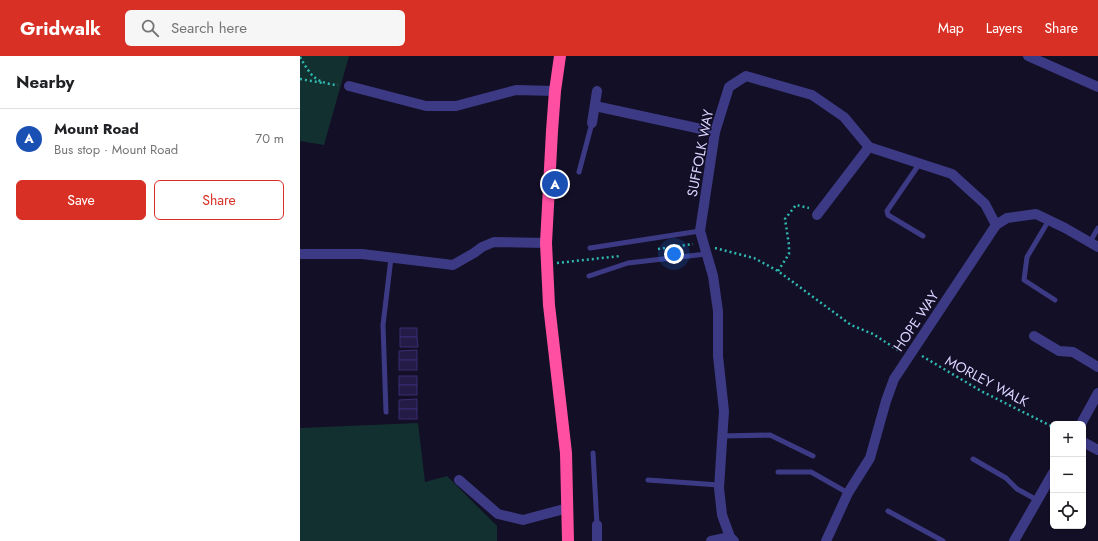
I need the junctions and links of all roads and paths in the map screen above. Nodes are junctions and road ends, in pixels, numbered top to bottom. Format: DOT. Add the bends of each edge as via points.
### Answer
graph roads {
  1 [pos="560,56"];
  2 [pos="1028,56"];
  3 [pos="300,57"];
  4 [pos="300,79"];
  5 [pos="325,84"];
  6 [pos="349,86"];
  7 [pos="1098,87"];
  8 [pos="555,91"];
  9 [pos="597,91"];
  10 [pos="595,106"];
  11 [pos="592,123"];
  12 [pos="715,132"];
  13 [pos="869,147"];
  14 [pos="920,163"];
  15 [pos="580,172"];
  16 [pos="819,212"];
  17 [pos="1049,220"];
  18 [pos="996,225"];
  19 [pos="1098,228"];
  20 [pos="700,231"];
  21 [pos="923,236"];
  22 [pos="546,243"];
  23 [pos="1094,244"];
  24 [pos="590,248"];
  25 [pos="655,250"];
  26 [pos="705,250"];
  27 [pos="300,254"];
  28 [pos="624,255"];
  29 [pos="391,258"];
  30 [pos="547,264"];
  31 [pos="778,271"];
  32 [pos="589,276"];
  33 [pos="1055,300"];
  34 [pos="1034,336"];
  35 [pos="911,354"];
  36 [pos="1098,367"];
  37 [pos="1098,393"];
  38 [pos="386,412"];
  39 [pos="1083,421"];
  40 [pos="1050,426"];
  41 [pos="722,436"];
  42 [pos="1086,444"];
  43 [pos="1098,450"];
  44 [pos="593,453"];
  45 [pos="813,456"];
  46 [pos="973,459"];
  47 [pos="778,472"];
  48 [pos="1050,478"];
  49 [pos="459,480"];
  50 [pos="648,480"];
  51 [pos="719,485"];
  52 [pos="848,493"];
  53 [pos="1037,500"];
  54 [pos="568,508"];
  55 [pos="888,511"];
  56 [pos="597,525"];
  57 [pos="732,539"];
  58 [pos="568,541"];
  59 [pos="597,541"];
  60 [pos="711,541"];
  61 [pos="826,541"];
  62 [pos="943,541"];
  63 [pos="1014,541"];
  1 -- 8 [label="highway"];
  2 -- 7 [label="street"];
  3 -- 5 [label="path" via="310,75"];
  4 -- 5 [label="path"];
  5 -- 6 [label="path"];
  6 -- 8 [label="street" via="426,106 456,106 516,90"];
  8 -- 22 [label="highway"];
  9 -- 10 [label="street"];
  10 -- 11 [label="street"];
  10 -- 12 [label="street"];
  11 -- 15 [label="lane"];
  12 -- 13 [label="street, SUFFOLK WAY" via="729,86 746,76 812,95 844,117"];
  12 -- 20 [label="street, SUFFOLK WAY"];
  13 -- 14 [label="street"];
  13 -- 16 [label="street"];
  14 -- 18 [label="street" via="952,174 985,204"];
  14 -- 21 [label="lane" via="887,211 888,215"];
  16 -- 31 [label="path" via="796,206 785,219 789,254"];
  17 -- 18 [label="street" via="1036,214 1007,218"];
  17 -- 23 [label="street"];
  17 -- 33 [label="lane" via="1027,257 1024,280"];
  18 -- 35 [label="street, HOPE WAY"];
  19 -- 23 [label="lane"];
  20 -- 24 [label="lane"];
  20 -- 26 [label="street, SUFFOLK WAY"];
  22 -- 29 [label="street" via="494,242 453,265"];
  22 -- 30 [label="highway"];
  25 -- 26 [label="path, MORLEY WALK" via="693,244"];
  26 -- 31 [label="path, MORLEY WALK" via="734,252 754,258"];
  26 -- 32 [label="lane" via="628,263"];
  26 -- 41 [label="street, SUFFOLK WAY" via="713,276 718,311 718,356 724,411"];
  27 -- 29 [label="street" via="362,254"];
  28 -- 30 [label="path"];
  29 -- 38 [label="lane" via="383,325"];
  30 -- 54 [label="highway" via="549,304 566,453"];
  31 -- 35 [label="path, MORLEY WALK" via="851,325"];
  34 -- 36 [label="street" via="1059,351 1073,352"];
  35 -- 40 [label="path, MORLEY WALK"];
  35 -- 52 [label="street, HOPE WAY" via="894,379 870,458"];
  37 -- 39 [label="street"];
  41 -- 45 [label="lane" via="770,435"];
  41 -- 51 [label="street, SUFFOLK WAY"];
  42 -- 43 [label="street"];
  44 -- 56 [label="lane"];
  46 -- 53 [label="lane"];
  47 -- 52 [label="lane" via="811,472"];
  48 -- 53 [label="street"];
  49 -- 54 [label="street" via="498,514 523,520"];
  50 -- 51 [label="lane"];
  51 -- 57 [label="street, SUFFOLK WAY" via="722,515"];
  52 -- 61 [label="street, HOPE WAY"];
  53 -- 63 [label="street"];
  54 -- 58 [label="highway"];
  55 -- 62 [label="lane"];
  56 -- 59 [label="street"];
  57 -- 60 [label="street"];
}
